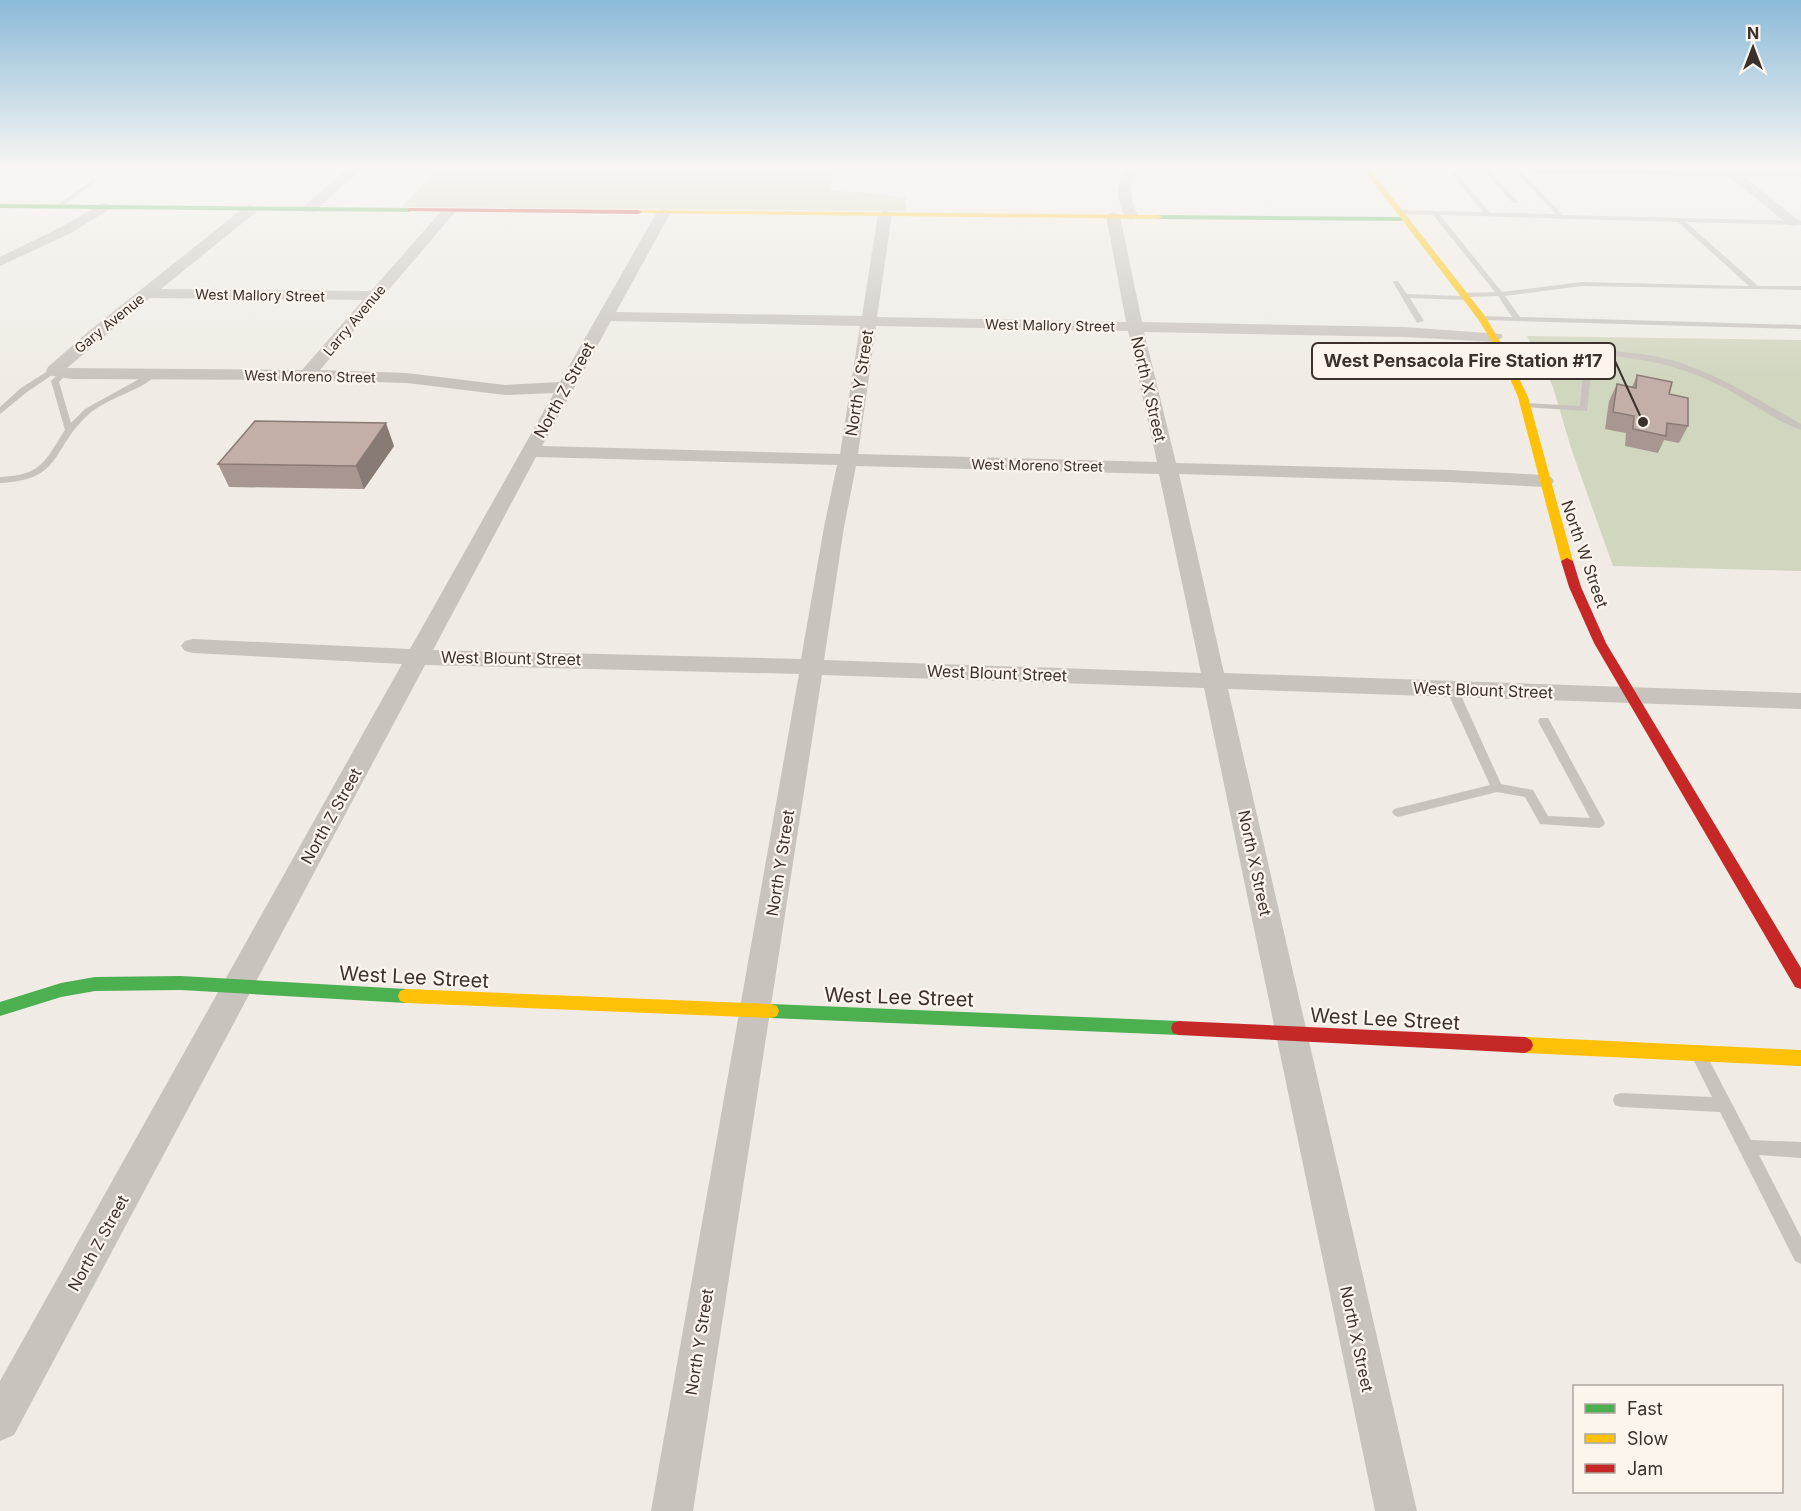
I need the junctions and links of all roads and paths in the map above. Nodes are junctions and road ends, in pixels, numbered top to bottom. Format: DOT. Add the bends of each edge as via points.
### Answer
graph roads {
  1 [pos="46,240"];
  2 [pos="213,240"];
  3 [pos="424,240"];
  4 [pos="649,240"];
  5 [pos="881,240"];
  6 [pos="1125,240"];
  7 [pos="1420,240"];
  8 [pos="1456,240"];
  9 [pos="1702,240"];
  10 [pos="0,262"];
  11 [pos="1396,282"];
  12 [pos="1756,288"];
  13 [pos="1801,288"];
  14 [pos="146,293"];
  15 [pos="1500,294"];
  16 [pos="374,296"];
  17 [pos="1405,296"];
  18 [pos="1465,296"];
  19 [pos="606,316"];
  20 [pos="1482,318"];
  21 [pos="1518,320"];
  22 [pos="869,321"];
  23 [pos="1420,321"];
  24 [pos="1135,327"];
  25 [pos="1801,327"];
  26 [pos="1498,342"];
  27 [pos="1563,351"];
  28 [pos="59,372"];
  29 [pos="153,375"];
  30 [pos="307,375"];
  31 [pos="566,387"];
  32 [pos="1525,405"];
  33 [pos="0,411"];
  34 [pos="1801,427"];
  35 [pos="69,430"];
  36 [pos="530,451"];
  37 [pos="848,460"];
  38 [pos="1167,468"];
  39 [pos="0,480"];
  40 [pos="1544,482"];
  41 [pos="193,646"];
  42 [pos="418,657"];
  43 [pos="811,667"];
  44 [pos="1215,680"];
  45 [pos="1452,689"];
  46 [pos="1629,695"];
  47 [pos="1801,701"];
  48 [pos="1544,721"];
  49 [pos="1497,788"];
  50 [pos="1398,812"];
  51 [pos="1801,982"];
  52 [pos="238,987"];
  53 [pos="0,1009"];
  54 [pos="753,1012"];
  55 [pos="1293,1034"];
  56 [pos="1697,1053"];
  57 [pos="1801,1058"];
  58 [pos="1621,1100"];
  59 [pos="1724,1105"];
  60 [pos="1745,1147"];
  61 [pos="1801,1150"];
  62 [pos="1801,1255"];
  63 [pos="0,1421"];
  64 [pos="672,1511"];
  65 [pos="1396,1511"];
  1 -- 10 [label="street"];
  2 -- 14 [label="street, Gary Avenue"];
  3 -- 16 [label="street, Larry Avenue"];
  4 -- 19 [label="street, North Z Street"];
  5 -- 22 [label="street, North Y Street"];
  6 -- 24 [label="street, North X Street"];
  7 -- 18 [label="street, North W Street"];
  8 -- 15 [label="lane"];
  9 -- 12 [label="lane"];
  11 -- 17 [label="lane"];
  12 -- 13 [label="lane"];
  12 -- 15 [label="lane" via="1582,284"];
  14 -- 16 [label="street, West Mallory Street"];
  14 -- 28 [label="street, Gary Avenue" via="60,363"];
  15 -- 18 [label="lane"];
  15 -- 21 [label="lane"];
  16 -- 30 [label="street, Larry Avenue"];
  17 -- 18 [label="lane"];
  17 -- 23 [label="lane"];
  18 -- 20 [label="street, North W Street"];
  19 -- 22 [label="street, West Mallory Street"];
  19 -- 31 [label="street, North Z Street"];
  20 -- 21 [label="lane"];
  20 -- 26 [label="street, North W Street"];
  21 -- 25 [label="lane"];
  22 -- 24 [label="street, West Mallory Street"];
  22 -- 37 [label="street, North Y Street"];
  24 -- 26 [label="street, West Mallory Street" via="1404,332"];
  24 -- 38 [label="street, North X Street"];
  26 -- 27 [label="lane"];
  26 -- 32 [label="street, North W Street"];
  27 -- 32 [label="lane" via="1587,373 1584,409"];
  27 -- 34 [label="lane" via="1603,352 1680,365 1716,380"];
  28 -- 29 [label="street, West Moreno Street"];
  28 -- 33 [label="lane" via="24,390"];
  28 -- 35 [label="lane" via="54,381"];
  29 -- 30 [label="street, West Moreno Street"];
  29 -- 35 [label="lane" via="88,411"];
  30 -- 31 [label="street, West Moreno Street" via="407,378 505,390"];
  31 -- 36 [label="street, North Z Street"];
  32 -- 40 [label="street, North W Street"];
  35 -- 39 [label="lane" via="34,476"];
  36 -- 37 [label="street, West Moreno Street"];
  36 -- 42 [label="street, North Z Street"];
  37 -- 38 [label="street, West Moreno Street"];
  37 -- 43 [label="street, North Y Street"];
  38 -- 40 [label="street, West Moreno Street"];
  38 -- 44 [label="street, North X Street"];
  40 -- 46 [label="street, North W Street" via="1575,588"];
  41 -- 42 [label="street, West Blount Street"];
  42 -- 43 [label="street, West Blount Street"];
  42 -- 52 [label="street, North Z Street"];
  43 -- 44 [label="street, West Blount Street"];
  43 -- 54 [label="street, North Y Street" via="766,953"];
  44 -- 45 [label="street, West Blount Street"];
  44 -- 55 [label="street, North X Street"];
  45 -- 46 [label="street, West Blount Street"];
  45 -- 49 [label="lane"];
  46 -- 47 [label="street, West Blount Street"];
  46 -- 51 [label="street, North W Street"];
  48 -- 49 [label="lane" via="1599,824 1544,821 1529,793"];
  49 -- 50 [label="lane"];
  52 -- 53 [label="street, West Lee Street" via="95,984 52,992"];
  52 -- 54 [label="street, West Lee Street"];
  52 -- 63 [label="street, North Z Street"];
  54 -- 55 [label="street, West Lee Street"];
  54 -- 64 [label="street, North Y Street"];
  55 -- 56 [label="street, West Lee Street"];
  55 -- 65 [label="street, North X Street"];
  56 -- 57 [label="street, West Lee Street"];
  56 -- 59 [label="lane"];
  58 -- 59 [label="lane"];
  59 -- 60 [label="lane"];
  60 -- 61 [label="lane"];
  60 -- 62 [label="lane"];
}
